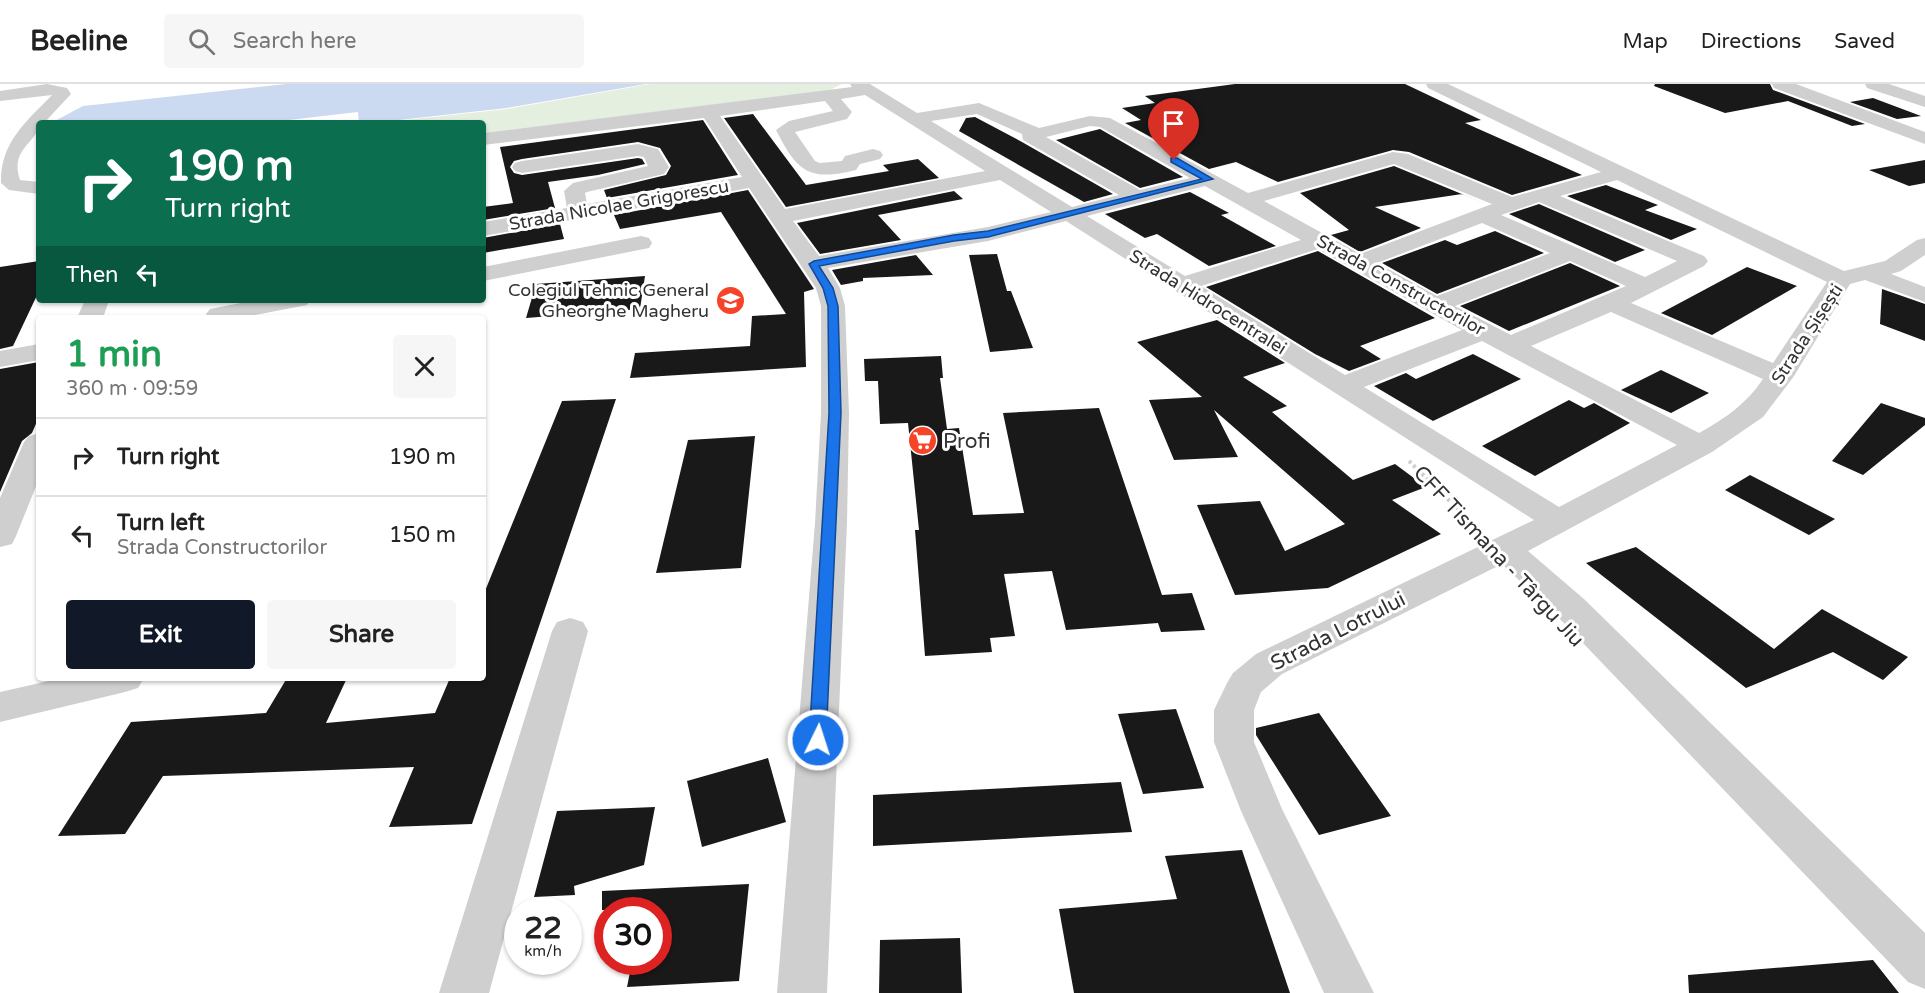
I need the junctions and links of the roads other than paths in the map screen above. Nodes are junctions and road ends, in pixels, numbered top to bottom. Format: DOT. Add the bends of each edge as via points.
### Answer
graph roads {
  1 [pos="1434,84"];
  2 [pos="1780,84"];
  3 [pos="1873,84"];
  4 [pos="863,87"];
  5 [pos="56,89"];
  6 [pos="829,95"];
  7 [pos="0,96"];
  8 [pos="1925,102"];
  9 [pos="709,112"];
  10 [pos="913,119"];
  11 [pos="37,120"];
  12 [pos="36,121"];
  13 [pos="1036,134"];
  14 [pos="1925,138"];
  15 [pos="486,139"];
  16 [pos="873,155"];
  17 [pos="522,167"];
  18 [pos="36,172"];
  19 [pos="1003,173"];
  20 [pos="1618,173"];
  21 [pos="1209,179"];
  22 [pos="755,181"];
  23 [pos="6,185"];
  24 [pos="36,188"];
  25 [pos="1539,195"];
  26 [pos="1138,197"];
  27 [pos="1246,200"];
  28 [pos="1511,204"];
  29 [pos="578,212"];
  30 [pos="1071,215"];
  31 [pos="1482,215"];
  32 [pos="547,218"];
  33 [pos="779,218"];
  34 [pos="486,228"];
  35 [pos="1321,241"];
  36 [pos="641,243"];
  37 [pos="1925,245"];
  38 [pos="1571,254"];
  39 [pos="563,258"];
  40 [pos="1359,262"];
  41 [pos="814,264"];
  42 [pos="486,273"];
  43 [pos="1853,276"];
  44 [pos="1180,285"];
  45 [pos="1646,286"];
  46 [pos="1925,295"];
  47 [pos="281,303"];
  48 [pos="1611,303"];
  49 [pos="1437,304"];
  50 [pos="219,314"];
  51 [pos="1483,331"];
  52 [pos="1510,345"];
  53 [pos="36,353"];
  54 [pos="0,359"];
  55 [pos="1780,376"];
  56 [pos="1341,386"];
  57 [pos="1701,446"];
  58 [pos="36,449"];
  59 [pos="1558,521"];
  60 [pos="0,536"];
  61 [pos="1502,551"];
  62 [pos="570,631"];
  63 [pos="112,681"];
  64 [pos="0,707"];
  65 [pos="1925,966"];
  66 [pos="464,993"];
  67 [pos="802,993"];
  68 [pos="1349,993"];
  1 -- 20 [label="street"];
  2 -- 14 [label="street"];
  3 -- 8 [label="street"];
  4 -- 6 [label="street"];
  4 -- 10 [label="street, Strada Hidrocentralei"];
  5 -- 7 [label="street"];
  5 -- 11 [label="street"];
  6 -- 9 [label="street"];
  6 -- 16 [label="street" via="843,112 841,115 785,130 808,165 826,169 849,166 852,160"];
  9 -- 15 [label="street"];
  9 -- 22 [label="street"];
  10 -- 13 [label="street" via="979,108"];
  10 -- 19 [label="street, Strada Hidrocentralei"];
  12 -- 23 [label="street" via="12,151 6,166"];
  13 -- 21 [label="street, Strada Constructorilor" via="1090,121 1104,122"];
  13 -- 26 [label="street" via="1030,136"];
  17 -- 29 [label="street" via="638,150 651,153 657,170 574,191"];
  18 -- 23 [label="street"];
  19 -- 30 [label="street, Strada Hidrocentralei"];
  19 -- 33 [label="street"];
  20 -- 25 [label="street"];
  20 -- 43 [label="street"];
  21 -- 26 [label="street"];
  21 -- 27 [label="street, Strada Constructorilor"];
  22 -- 29 [label="street, Strada Nicolae Grigorescu"];
  22 -- 33 [label="street"];
  23 -- 24 [label="street"];
  25 -- 28 [label="street"];
  25 -- 45 [label="street" via="1696,261"];
  26 -- 30 [label="street"];
  27 -- 28 [label="street" via="1393,158 1408,160"];
  27 -- 35 [label="street, Strada Constructorilor"];
  28 -- 31 [label="street"];
  29 -- 32 [label="street, Strada Nicolae Grigorescu"];
  30 -- 41 [label="street" via="988,234"];
  30 -- 44 [label="street, Strada Hidrocentralei"];
  31 -- 38 [label="street"];
  31 -- 40 [label="street"];
  32 -- 34 [label="street, Strada Nicolae Grigorescu"];
  32 -- 39 [label="street"];
  33 -- 41 [label="street"];
  35 -- 40 [label="street, Strada Constructorilor"];
  35 -- 44 [label="street"];
  36 -- 39 [label="street"];
  37 -- 43 [label="street, Strada Șișești" via="1893,266"];
  38 -- 45 [label="street"];
  38 -- 49 [label="street"];
  39 -- 42 [label="street"];
  40 -- 49 [label="street, Strada Constructorilor"];
  41 -- 67 [label="street" via="833,306 835,413"];
  43 -- 46 [label="street"];
  43 -- 55 [label="street, Strada Șișești"];
  44 -- 56 [label="street, Strada Hidrocentralei"];
  45 -- 48 [label="street"];
  47 -- 50 [label="street"];
  48 -- 52 [label="street"];
  48 -- 55 [label="street"];
  49 -- 51 [label="street, Strada Constructorilor"];
  51 -- 52 [label="street, Strada Constructorilor"];
  51 -- 56 [label="street"];
  52 -- 57 [label="street, Strada Constructorilor"];
  53 -- 54 [label="street"];
  55 -- 57 [label="street, Strada Șișești" via="1752,411"];
  56 -- 59 [label="street, Strada Hidrocentralei"];
  57 -- 59 [label="street, Strada Lotrului"];
  58 -- 60 [label="street"];
  59 -- 61 [label="street, Strada Lotrului"];
  61 -- 65 [label="street" via="1571,608"];
  61 -- 68 [label="street, Strada Lotrului" via="1269,664 1246,683 1234,710 1234,742 1262,811"];
  62 -- 66 [label="street"];
  63 -- 64 [label="street"];
}
